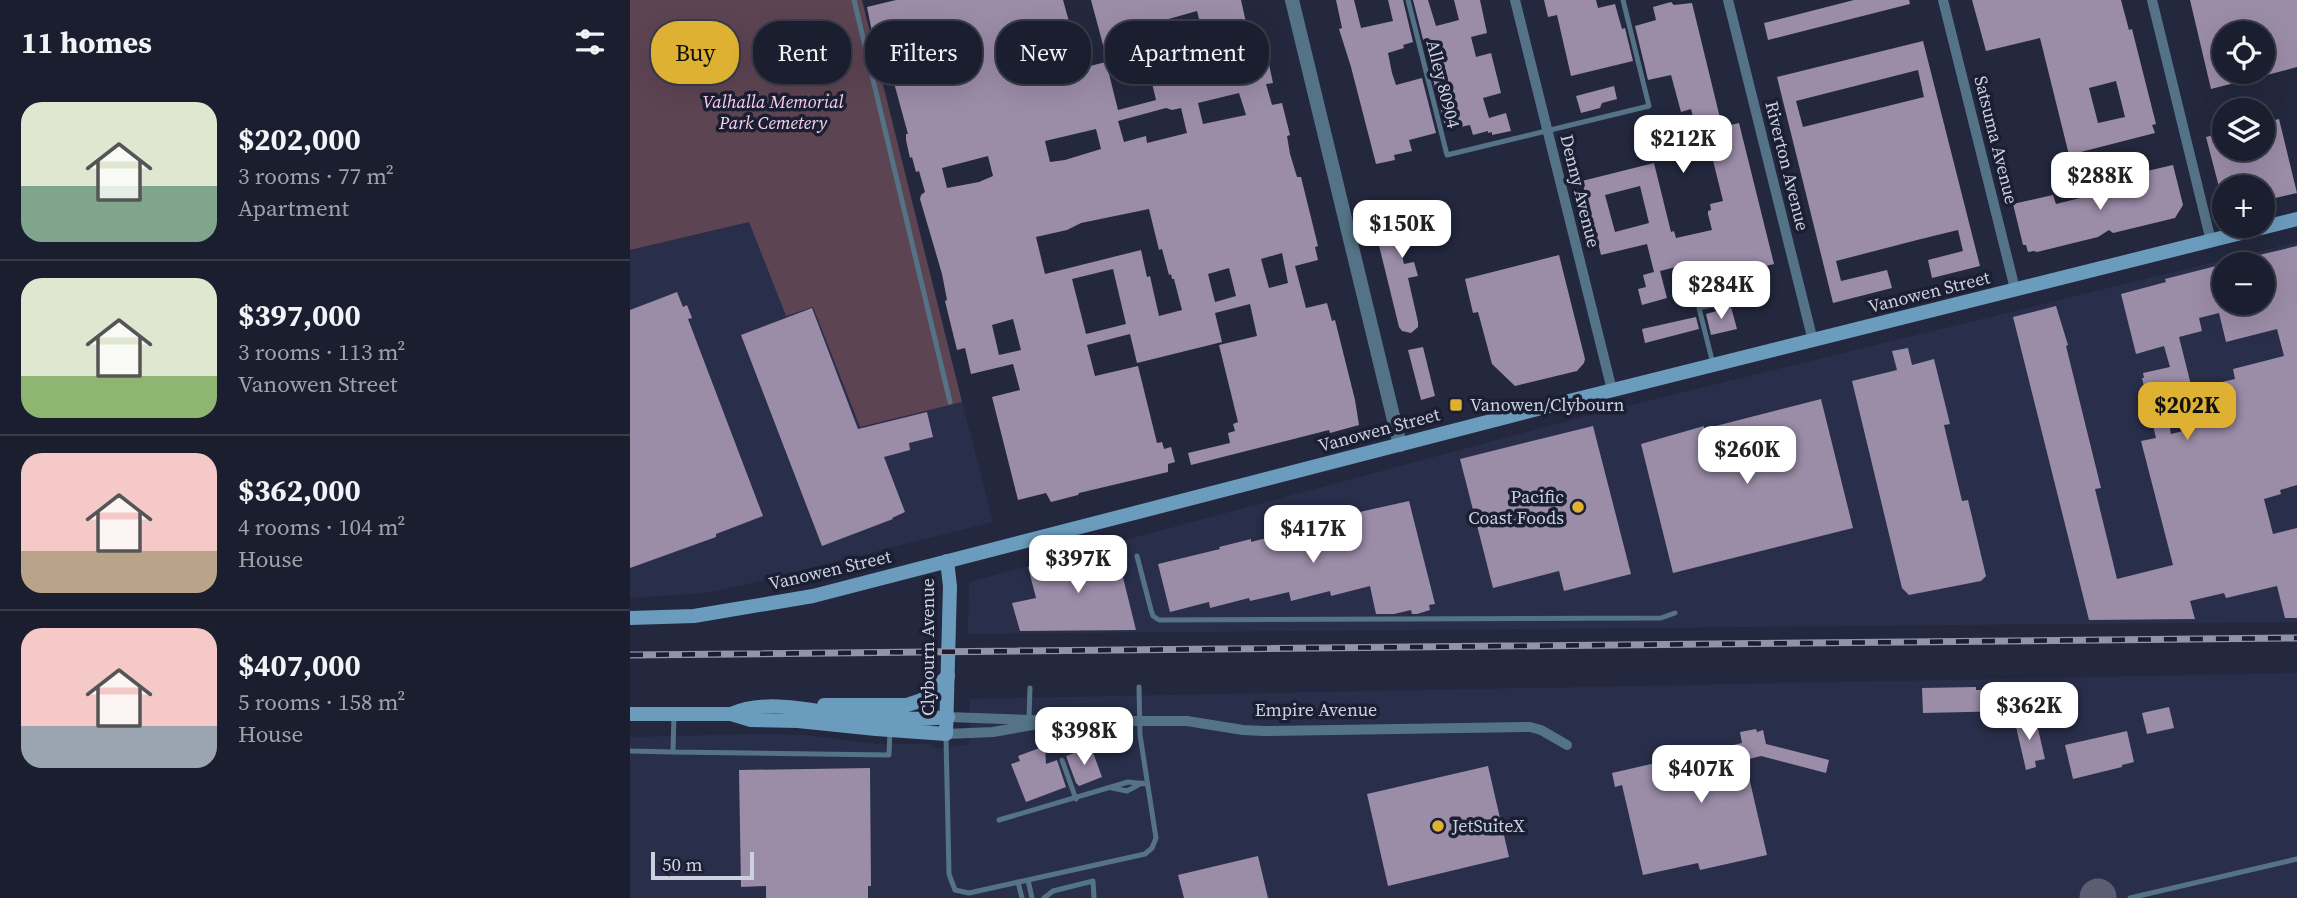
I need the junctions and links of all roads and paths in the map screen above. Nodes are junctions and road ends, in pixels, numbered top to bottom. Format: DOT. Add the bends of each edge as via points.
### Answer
graph roads {
  1 [pos="854,0"];
  2 [pos="1292,0"];
  3 [pos="1408,0"];
  4 [pos="1515,0"];
  5 [pos="1623,0"];
  6 [pos="1728,0"];
  7 [pos="1942,0"];
  8 [pos="2152,0"];
  9 [pos="1548,131"];
  10 [pos="2297,219"];
  11 [pos="2211,241"];
  12 [pos="2015,289"];
  13 [pos="1735,299"];
  14 [pos="1813,341"];
  15 [pos="1714,365"];
  16 [pos="1612,390"];
  17 [pos="950,402"];
  18 [pos="1400,444"];
  19 [pos="1137,556"];
  20 [pos="947,561"];
  21 [pos="1675,613"];
  22 [pos="630,618"];
  23 [pos="948,676"];
  24 [pos="1139,687"];
  25 [pos="1030,688"];
  26 [pos="788,708"];
  27 [pos="630,714"];
  28 [pos="674,714"];
  29 [pos="731,714"];
  30 [pos="948,717"];
  31 [pos="1029,719"];
  32 [pos="1062,721"];
  33 [pos="1138,721"];
  34 [pos="890,730"];
  35 [pos="946,734"];
  36 [pos="1567,745"];
  37 [pos="630,751"];
  38 [pos="673,751"];
  39 [pos="1062,760"];
  40 [pos="1145,783"];
  41 [pos="1076,799"];
  42 [pos="999,820"];
  43 [pos="2297,859"];
  44 [pos="1028,880"];
  45 [pos="1018,883"];
  46 [pos="1022,898"];
  47 [pos="1032,898"];
  48 [pos="1044,898"];
  49 [pos="1094,898"];
  50 [pos="2130,898"];
  1 -- 17 [label="lane"];
  2 -- 18 [label="street"];
  3 -- 9 [label="lane, Alley 80904" via="1447,155"];
  4 -- 9 [label="street, Denny Avenue"];
  5 -- 9 [label="lane" via="1649,106"];
  6 -- 14 [label="street, Riverton Avenue"];
  7 -- 12 [label="street, Satsuma Avenue"];
  8 -- 11 [label="street"];
  9 -- 16 [label="street, Denny Avenue"];
  10 -- 11 [label="main road, Vanowen Street"];
  11 -- 12 [label="main road, Vanowen Street"];
  12 -- 14 [label="main road, Vanowen Street"];
  13 -- 15 [label="lane" via="1699,308"];
  14 -- 15 [label="main road, Vanowen Street"];
  15 -- 16 [label="main road, Vanowen Street"];
  16 -- 18 [label="main road, Vanowen Street"];
  18 -- 20 [label="main road, Vanowen Street"];
  19 -- 21 [label="lane" via="1150,610 1159,620 1661,618"];
  20 -- 22 [label="main road, Vanowen Street" via="776,603 694,616"];
  20 -- 23 [label="main road, Clybourn Avenue"];
  23 -- 26 [label="main road" via="922,700 907,705"];
  23 -- 30 [label="main road, Clybourn Avenue"];
  24 -- 33 [label="lane"];
  25 -- 31 [label="lane"];
  26 -- 29 [label="main road, Empire Avenue" via="747,707"];
  26 -- 30 [label="main road, Empire Avenue" via="872,718"];
  27 -- 28 [label="main road, Empire Avenue"];
  28 -- 29 [label="main road, Empire Avenue"];
  28 -- 38 [label="lane"];
  29 -- 34 [label="main road, Empire Avenue" via="751,720"];
  30 -- 31 [label="street, Empire Avenue"];
  30 -- 35 [label="main road, Clybourn Avenue"];
  31 -- 32 [label="street, Empire Avenue"];
  32 -- 33 [label="street, Empire Avenue"];
  32 -- 35 [label="street, Empire Avenue"];
  33 -- 36 [label="street, Empire Avenue" via="1187,720 1264,731 1530,727"];
  33 -- 40 [label="lane"];
  34 -- 35 [label="main road, Empire Avenue"];
  34 -- 38 [label="lane" via="889,755"];
  35 -- 45 [label="lane" via="948,874 955,890 970,893"];
  37 -- 38 [label="lane"];
  39 -- 41 [label="lane"];
  40 -- 41 [label="lane" via="1128,782"];
  40 -- 44 [label="lane" via="1156,838 1152,848 1144,854"];
  41 -- 42 [label="lane"];
  43 -- 50 [label="lane"];
  44 -- 45 [label="lane"];
  44 -- 47 [label="lane"];
  45 -- 46 [label="lane"];
  48 -- 49 [label="lane" via="1052,891 1093,881"];
}
